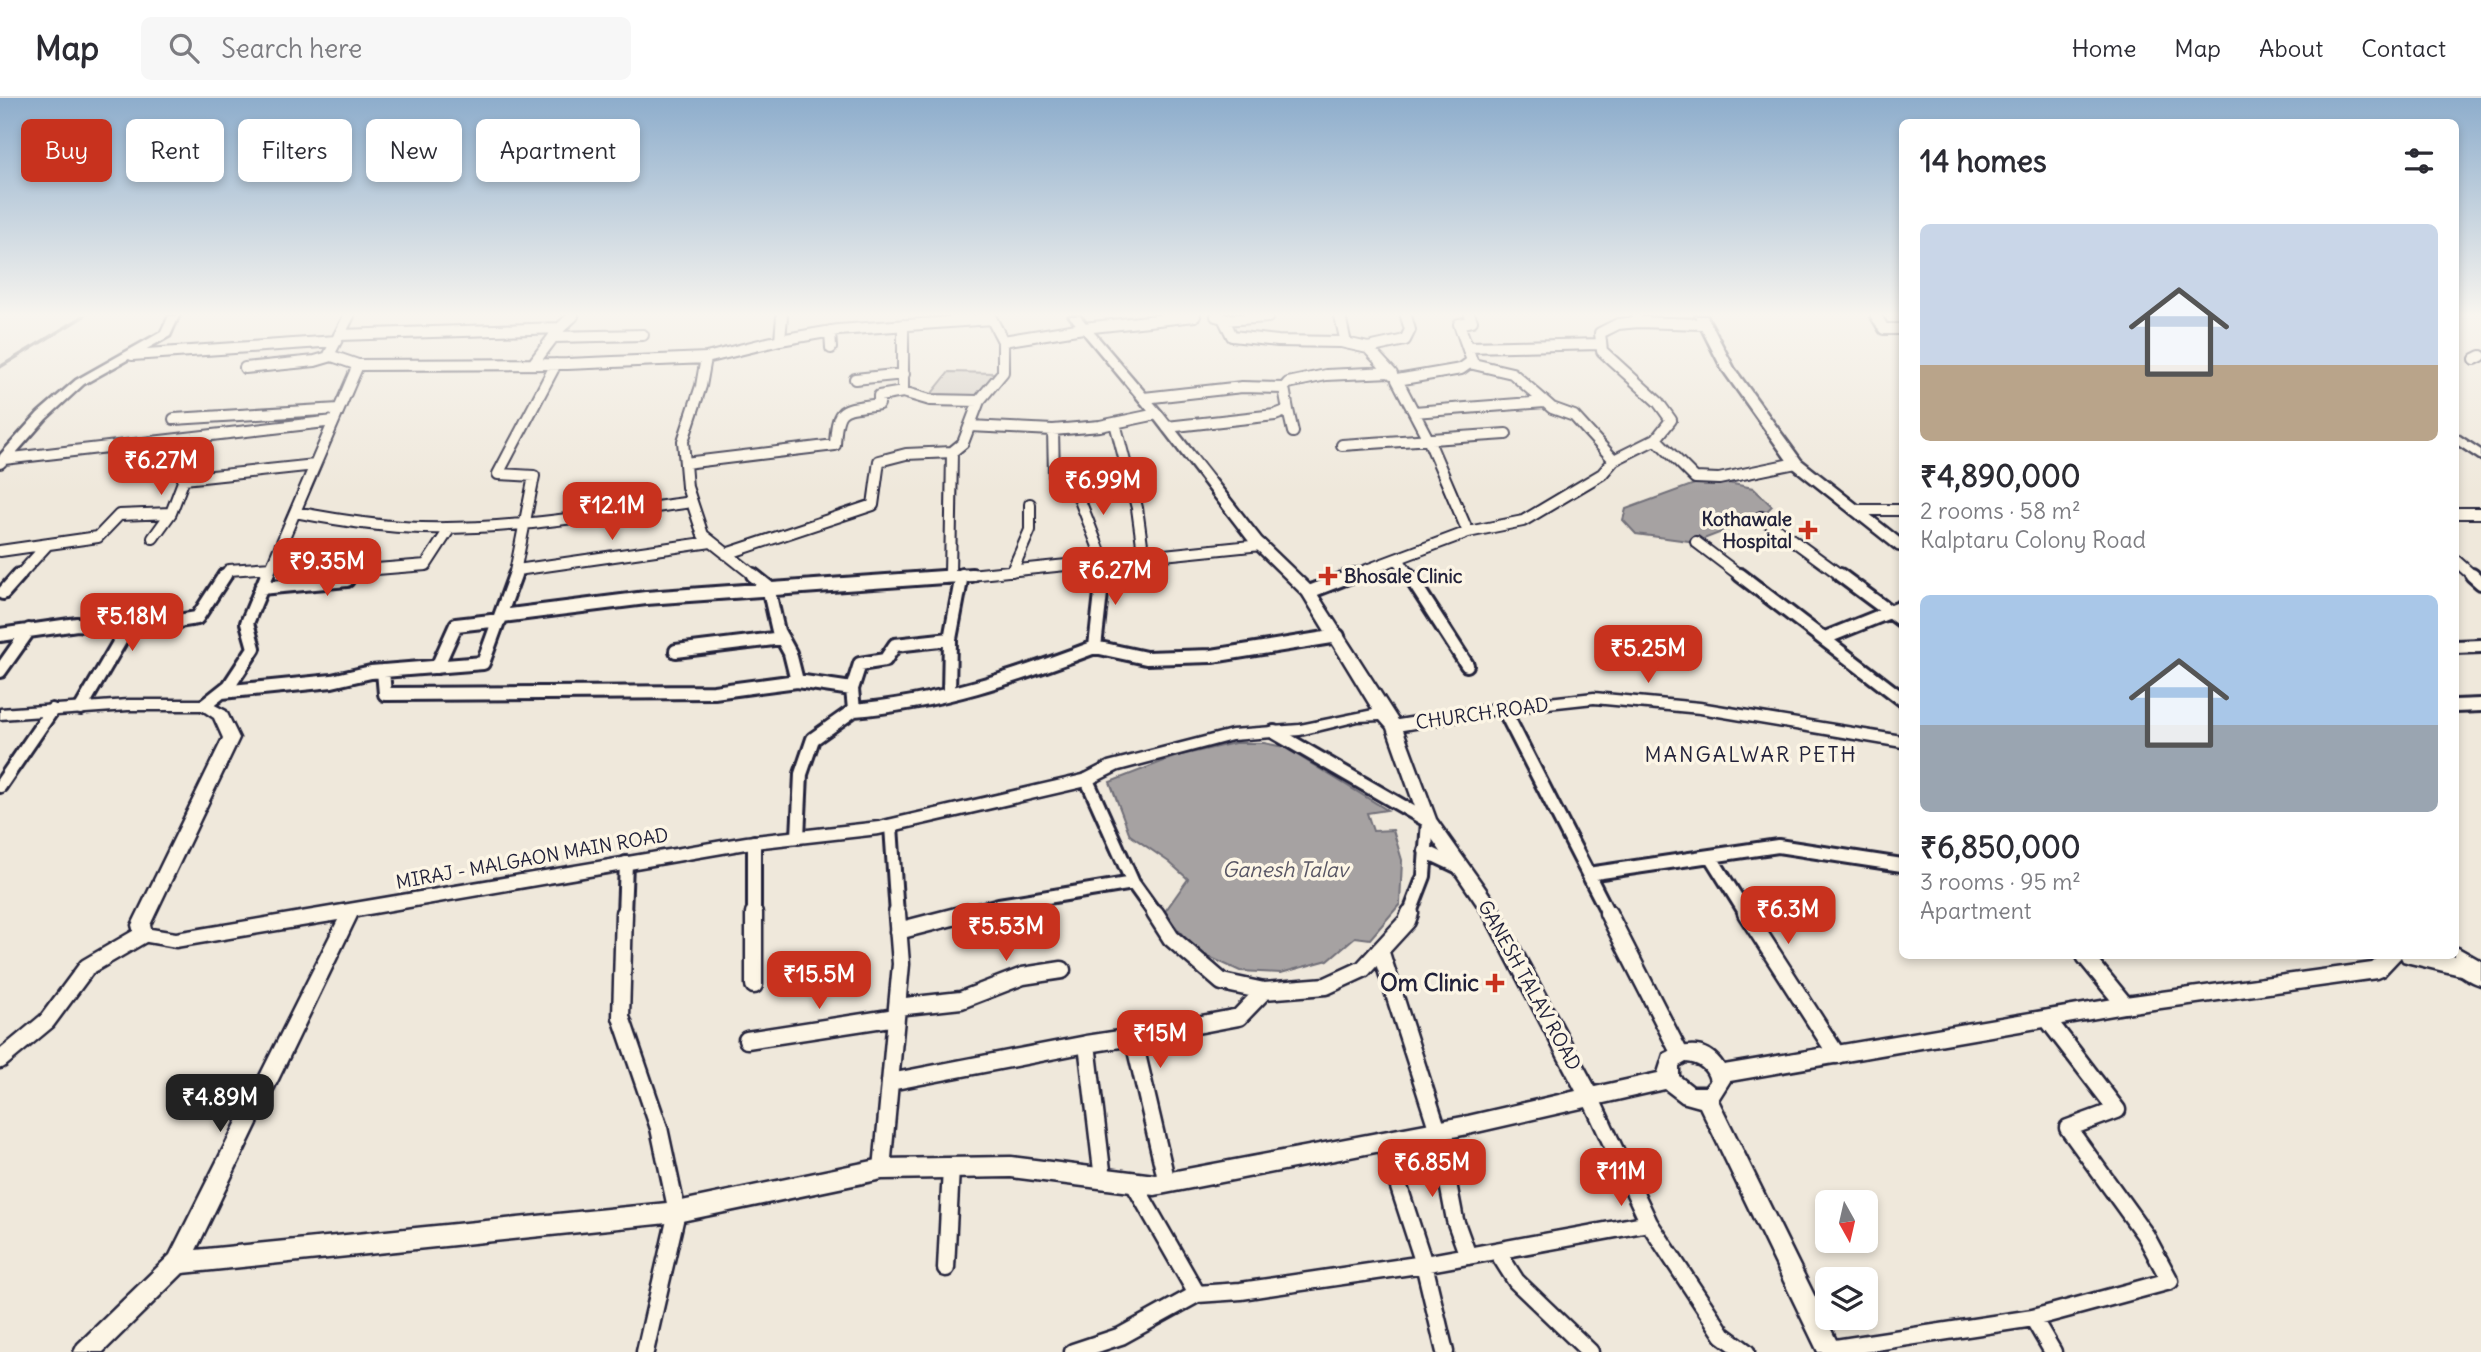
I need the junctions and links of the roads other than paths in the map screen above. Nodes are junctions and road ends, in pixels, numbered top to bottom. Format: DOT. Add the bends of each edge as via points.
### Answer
graph roads {
  1 [pos="904,374"];
  2 [pos="96,375"];
  3 [pos="354,375"];
  4 [pos="551,375"];
  5 [pos="703,375"];
  6 [pos="899,375"];
  7 [pos="1001,375"];
  8 [pos="1124,375"];
  9 [pos="1407,375"];
  10 [pos="1515,375"];
  11 [pos="1628,375"];
  12 [pos="1732,375"];
  13 [pos="1393,376"];
  14 [pos="855,379"];
  15 [pos="1284,388"];
  16 [pos="903,392"];
  17 [pos="1144,398"];
  18 [pos="979,401"];
  19 [pos="1545,402"];
  20 [pos="339,409"];
  21 [pos="1288,410"];
  22 [pos="1415,412"];
  23 [pos="1157,414"];
  24 [pos="174,419"];
  25 [pos="334,421"];
  26 [pos="1115,423"];
  27 [pos="970,426"];
  28 [pos="1167,427"];
  29 [pos="1053,430"];
  30 [pos="1293,432"];
  31 [pos="1506,434"];
  32 [pos="1428,439"];
  33 [pos="1657,439"];
  34 [pos="2459,440"];
  35 [pos="1342,445"];
  36 [pos="951,452"];
  37 [pos="2481,456"];
  38 [pos="1,460"];
  39 [pos="1614,460"];
  40 [pos="685,463"];
  41 [pos="1796,463"];
  42 [pos="315,465"];
  43 [pos="692,502"];
  44 [pos="1030,504"];
  45 [pos="1854,510"];
  46 [pos="1899,510"];
  47 [pos="295,512"];
  48 [pos="171,513"];
  49 [pos="2459,513"];
  50 [pos="2481,513"];
  51 [pos="1761,517"];
  52 [pos="528,523"];
  53 [pos="450,528"];
  54 [pos="1468,532"];
  55 [pos="153,538"];
  56 [pos="711,542"];
  57 [pos="1696,542"];
  58 [pos="48,544"];
  59 [pos="1261,545"];
  60 [pos="1899,545"];
  61 [pos="0,551"];
  62 [pos="726,554"];
  63 [pos="1144,559"];
  64 [pos="1398,559"];
  65 [pos="1104,562"];
  66 [pos="2459,564"];
  67 [pos="271,567"];
  68 [pos="517,570"];
  69 [pos="1012,571"];
  70 [pos="956,576"];
  71 [pos="2481,583"];
  72 [pos="768,587"];
  73 [pos="261,588"];
  74 [pos="1310,592"];
  75 [pos="3,593"];
  76 [pos="1899,608"];
  77 [pos="1887,611"];
  78 [pos="501,618"];
  79 [pos="1899,619"];
  80 [pos="127,629"];
  81 [pos="29,631"];
  82 [pos="0,635"];
  83 [pos="1338,636"];
  84 [pos="782,638"];
  85 [pos="1825,638"];
  86 [pos="950,639"];
  87 [pos="2481,646"];
  88 [pos="1095,647"];
  89 [pos="2459,647"];
  90 [pos="676,651"];
  91 [pos="1467,665"];
  92 [pos="437,667"];
  93 [pos="0,671"];
  94 [pos="383,671"];
  95 [pos="797,681"];
  96 [pos="852,690"];
  97 [pos="222,692"];
  98 [pos="948,694"];
  99 [pos="1899,697"];
  100 [pos="205,705"];
  101 [pos="2481,705"];
  102 [pos="2459,706"];
  103 [pos="80,708"];
  104 [pos="1503,708"];
  105 [pos="52,710"];
  106 [pos="853,710"];
  107 [pos="0,714"];
  108 [pos="1389,720"];
  109 [pos="1274,732"];
  110 [pos="1899,741"];
  111 [pos="1087,780"];
  112 [pos="0,786"];
  113 [pos="1428,821"];
  114 [pos="891,826"];
  115 [pos="798,837"];
  116 [pos="754,842"];
  117 [pos="1426,851"];
  118 [pos="1710,856"];
  119 [pos="626,863"];
  120 [pos="1899,865"];
  121 [pos="1462,868"];
  122 [pos="1588,874"];
  123 [pos="1133,883"];
  124 [pos="349,912"];
  125 [pos="898,931"];
  126 [pos="142,935"];
  127 [pos="1380,950"];
  128 [pos="2087,959"];
  129 [pos="2389,959"];
  130 [pos="2431,959"];
  131 [pos="2472,965"];
  132 [pos="1062,970"];
  133 [pos="754,985"];
  134 [pos="1264,991"];
  135 [pos="2125,1005"];
  136 [pos="896,1012"];
  137 [pos="2048,1020"];
  138 [pos="1133,1037"];
  139 [pos="747,1040"];
  140 [pos="1087,1044"];
  141 [pos="1680,1054"];
  142 [pos="1837,1055"];
  143 [pos="0,1060"];
  144 [pos="1720,1074"];
  145 [pos="1669,1079"];
  146 [pos="890,1082"];
  147 [pos="1590,1097"];
  148 [pos="1706,1097"];
  149 [pos="1438,1131"];
  150 [pos="1384,1141"];
  151 [pos="951,1168"];
  152 [pos="882,1169"];
  153 [pos="1103,1179"];
  154 [pos="1133,1182"];
  155 [pos="1167,1183"];
  156 [pos="677,1212"];
  157 [pos="1649,1223"];
  158 [pos="1497,1251"];
  159 [pos="1468,1256"];
  160 [pos="178,1262"];
  161 [pos="1424,1264"];
  162 [pos="946,1268"];
  163 [pos="1197,1294"];
  164 [pos="2033,1318"];
  165 [pos="1581,1348"];
  166 [pos="1830,1351"];
  167 [pos="86,1352"];
  168 [pos="645,1352"];
  169 [pos="1073,1352"];
  170 [pos="1445,1352"];
  171 [pos="1746,1352"];
  172 [pos="2053,1352"];
  1 -- 16 [label="street"];
  2 -- 38 [label="street" via="42,416"];
  3 -- 20 [label="street"];
  4 -- 52 [label="street" via="499,474 534,476"];
  5 -- 40 [label="street" via="683,442"];
  6 -- 14 [label="street"];
  7 -- 18 [label="street"];
  8 -- 17 [label="street, GANESH TALAV ROAD"];
  9 -- 13 [label="street"];
  10 -- 19 [label="street"];
  11 -- 33 [label="street" via="1671,421"];
  12 -- 41 [label="main road"];
  13 -- 15 [label="street" via="1326,375 1288,383"];
  13 -- 22 [label="street"];
  15 -- 17 [label="street" via="1242,387"];
  15 -- 21 [label="street"];
  16 -- 18 [label="street" via="930,400"];
  16 -- 40 [label="street" via="879,396 879,404 844,410 836,419 835,445"];
  17 -- 23 [label="street, GANESH TALAV ROAD"];
  18 -- 27 [label="street"];
  19 -- 22 [label="street"];
  19 -- 39 [label="street" via="1574,416"];
  20 -- 24 [label="street"];
  20 -- 25 [label="street"];
  21 -- 28 [label="street"];
  21 -- 30 [label="street"];
  22 -- 32 [label="street"];
  23 -- 26 [label="street"];
  23 -- 28 [label="street, GANESH TALAV ROAD"];
  25 -- 38 [label="street"];
  25 -- 42 [label="street"];
  26 -- 29 [label="street"];
  26 -- 63 [label="street" via="1137,508"];
  27 -- 29 [label="street"];
  27 -- 36 [label="street" via="963,443"];
  28 -- 59 [label="street, GANESH TALAV ROAD"];
  29 -- 65 [label="street" via="1054,475 1072,486"];
  31 -- 32 [label="street"];
  32 -- 35 [label="street"];
  32 -- 54 [label="street"];
  33 -- 39 [label="street"];
  33 -- 41 [label="street" via="1695,478 1719,480"];
  34 -- 37 [label="street"];
  36 -- 62 [label="street" via="906,454 878,461 873,505"];
  36 -- 70 [label="street"];
  39 -- 54 [label="street" via="1602,474 1523,520"];
  40 -- 43 [label="street"];
  41 -- 45 [label="main road"];
  42 -- 47 [label="street"];
  42 -- 48 [label="street" via="184,480"];
  43 -- 52 [label="street"];
  43 -- 56 [label="street" via="703,535"];
  44 -- 69 [label="street" via="1030,530"];
  45 -- 46 [label="street"];
  45 -- 60 [label="main road"];
  47 -- 53 [label="street" via="365,525"];
  47 -- 67 [label="street"];
  48 -- 55 [label="street"];
  48 -- 58 [label="street" via="119,515 98,537"];
  49 -- 50 [label="street"];
  51 -- 77 [label="street"];
  52 -- 53 [label="street"];
  52 -- 68 [label="street"];
  53 -- 73 [label="street" via="426,565 352,571 347,580"];
  54 -- 64 [label="street"];
  56 -- 62 [label="street"];
  56 -- 68 [label="street"];
  57 -- 85 [label="street"];
  58 -- 61 [label="street"];
  58 -- 75 [label="street"];
  59 -- 63 [label="street"];
  59 -- 74 [label="street, GANESH TALAV ROAD"];
  62 -- 72 [label="street"];
  63 -- 65 [label="street"];
  64 -- 74 [label="street"];
  64 -- 91 [label="street"];
  65 -- 69 [label="street"];
  65 -- 88 [label="street"];
  66 -- 71 [label="street"];
  67 -- 73 [label="street"];
  67 -- 80 [label="street" via="229,570 197,618"];
  68 -- 78 [label="street"];
  69 -- 70 [label="street"];
  70 -- 72 [label="street"];
  70 -- 86 [label="street"];
  72 -- 78 [label="street" via="561,606"];
  72 -- 84 [label="street"];
  73 -- 97 [label="street" via="247,623 254,648"];
  74 -- 83 [label="street, GANESH TALAV ROAD"];
  76 -- 77 [label="street"];
  77 -- 79 [label="street"];
  77 -- 85 [label="street"];
  78 -- 92 [label="street" via="456,625"];
  78 -- 92 [label="street" via="483,663"];
  80 -- 81 [label="street" via="77,624"];
  80 -- 103 [label="street"];
  81 -- 82 [label="street"];
  81 -- 93 [label="street"];
  83 -- 88 [label="street" via="1212,656 1146,658"];
  83 -- 108 [label="street, GANESH TALAV ROAD"];
  84 -- 90 [label="street"];
  84 -- 95 [label="street"];
  85 -- 99 [label="street"];
  86 -- 96 [label="street" via="895,645 885,660 859,664"];
  86 -- 98 [label="street"];
  87 -- 89 [label="street"];
  88 -- 98 [label="street"];
  92 -- 94 [label="street"];
  94 -- 95 [label="street" via="385,694 714,692"];
  94 -- 97 [label="street"];
  95 -- 96 [label="street"];
  96 -- 106 [label="street"];
  97 -- 100 [label="street"];
  98 -- 106 [label="street" via="891,709"];
  100 -- 103 [label="street"];
  100 -- 126 [label="street" via="220,715 231,738 141,925"];
  101 -- 102 [label="street"];
  103 -- 105 [label="street"];
  104 -- 108 [label="street, CHURCH ROAD"];
  104 -- 110 [label="street, CHURCH ROAD" via="1594,698 1700,708"];
  104 -- 122 [label="street"];
  105 -- 107 [label="street"];
  105 -- 112 [label="street"];
  106 -- 115 [label="street" via="813,738 801,774"];
  108 -- 109 [label="street, MIRAJ - MALGAON MAIN ROAD" via="1358,716"];
  108 -- 113 [label="street, GANESH TALAV ROAD"];
  109 -- 111 [label="street, MIRAJ - MALGAON MAIN ROAD" via="1188,745 1114,766"];
  109 -- 113 [label="street"];
  111 -- 114 [label="street, MIRAJ - MALGAON MAIN ROAD"];
  111 -- 123 [label="street"];
  113 -- 117 [label="street"];
  113 -- 121 [label="street, GANESH TALAV ROAD"];
  114 -- 115 [label="street, MIRAJ - MALGAON MAIN ROAD"];
  114 -- 125 [label="street"];
  115 -- 116 [label="street, MIRAJ - MALGAON MAIN ROAD"];
  116 -- 119 [label="street, MIRAJ - MALGAON MAIN ROAD"];
  116 -- 133 [label="street"];
  117 -- 121 [label="street"];
  117 -- 127 [label="street" via="1424,876 1407,921"];
  118 -- 120 [label="street" via="1778,846"];
  118 -- 122 [label="street"];
  118 -- 142 [label="street"];
  119 -- 124 [label="street, MIRAJ - MALGAON MAIN ROAD"];
  119 -- 156 [label="street" via="621,1017 659,1128"];
  121 -- 147 [label="street, GANESH TALAV ROAD" via="1491,910"];
  122 -- 141 [label="street"];
  123 -- 125 [label="street" via="999,905"];
  123 -- 134 [label="street" via="1171,938 1222,982"];
  124 -- 126 [label="street, MIRAJ - MALGAON MAIN ROAD" via="176,940"];
  124 -- 160 [label="street"];
  125 -- 136 [label="street" via="901,964"];
  126 -- 143 [label="street" via="87,967 47,1021"];
  127 -- 134 [label="street" via="1363,969 1326,986"];
  127 -- 149 [label="street"];
  128 -- 135 [label="street"];
  129 -- 135 [label="street" via="2377,970"];
  130 -- 131 [label="street"];
  132 -- 136 [label="street" via="1023,976 961,1000"];
  134 -- 138 [label="street" via="1239,1017"];
  135 -- 137 [label="street"];
  136 -- 139 [label="street"];
  136 -- 146 [label="street"];
  137 -- 142 [label="street"];
  137 -- 164 [label="street" via="2117,1110 2068,1128 2146,1236 2170,1281"];
  138 -- 140 [label="street"];
  138 -- 155 [label="street"];
  140 -- 146 [label="street"];
  140 -- 153 [label="street"];
  141 -- 144 [label="street" via="1701,1056"];
  141 -- 145 [label="street" via="1668,1065"];
  142 -- 144 [label="street"];
  144 -- 148 [label="street" via="1718,1089"];
  145 -- 147 [label="street"];
  145 -- 148 [label="street" via="1689,1096"];
  146 -- 152 [label="street"];
  147 -- 149 [label="street"];
  147 -- 157 [label="street"];
  148 -- 166 [label="street"];
  149 -- 150 [label="street"];
  149 -- 159 [label="street" via="1455,1220"];
  150 -- 155 [label="street"];
  150 -- 161 [label="street"];
  151 -- 152 [label="street"];
  151 -- 153 [label="street" via="1011,1167"];
  151 -- 162 [label="street"];
  152 -- 156 [label="street"];
  153 -- 154 [label="street"];
  154 -- 155 [label="street"];
  154 -- 163 [label="street"];
  156 -- 160 [label="street"];
  156 -- 168 [label="street"];
  157 -- 158 [label="street"];
  157 -- 171 [label="street" via="1723,1335"];
  158 -- 159 [label="street"];
  158 -- 165 [label="street" via="1516,1281"];
  159 -- 161 [label="street"];
  160 -- 167 [label="street"];
  161 -- 163 [label="street"];
  161 -- 170 [label="street"];
  163 -- 169 [label="street" via="1121,1336"];
  164 -- 166 [label="street"];
  164 -- 172 [label="street"];
}
